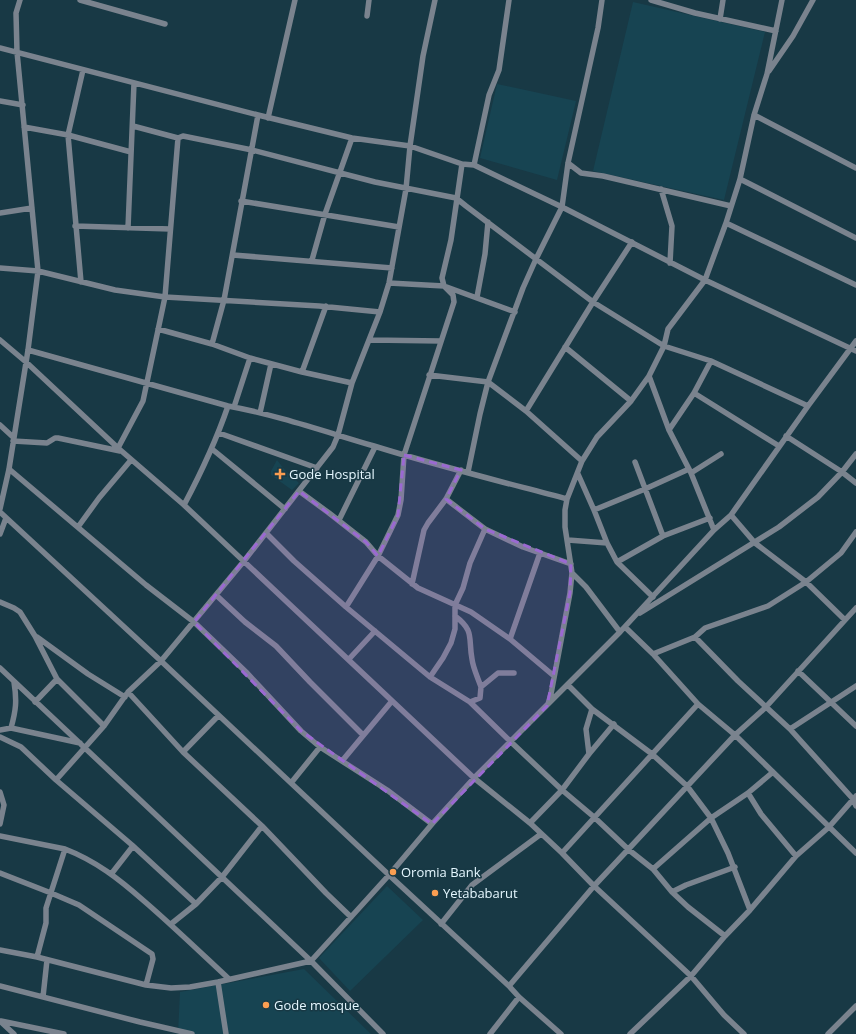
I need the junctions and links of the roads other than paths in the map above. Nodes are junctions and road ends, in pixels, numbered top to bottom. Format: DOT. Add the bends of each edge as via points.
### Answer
graph roads {
  1 [pos="20,0"];
  2 [pos="80,0"];
  3 [pos="295,0"];
  4 [pos="370,0"];
  5 [pos="435,0"];
  6 [pos="509,0"];
  7 [pos="602,0"];
  8 [pos="652,0"];
  9 [pos="723,0"];
  10 [pos="782,0"];
  11 [pos="813,0"];
  12 [pos="367,16"];
  13 [pos="720,19"];
  14 [pos="165,24"];
  15 [pos="776,32"];
  16 [pos="0,48"];
  17 [pos="17,52"];
  18 [pos="84,70"];
  19 [pos="767,74"];
  20 [pos="134,83"];
  21 [pos="0,101"];
  22 [pos="23,105"];
  23 [pos="258,115"];
  24 [pos="754,115"];
  25 [pos="268,118"];
  26 [pos="132,126"];
  27 [pos="24,127"];
  28 [pos="68,135"];
  29 [pos="178,138"];
  30 [pos="352,138"];
  31 [pos="410,146"];
  32 [pos="252,150"];
  33 [pos="131,152"];
  34 [pos="462,164"];
  35 [pos="568,164"];
  36 [pos="474,165"];
  37 [pos="856,168"];
  38 [pos="340,173"];
  39 [pos="740,179"];
  40 [pos="406,189"];
  41 [pos="661,189"];
  42 [pos="456,198"];
  43 [pos="241,201"];
  44 [pos="731,206"];
  45 [pos="562,207"];
  46 [pos="32,208"];
  47 [pos="0,213"];
  48 [pos="325,214"];
  49 [pos="488,222"];
  50 [pos="726,223"];
  51 [pos="76,226"];
  52 [pos="399,227"];
  53 [pos="128,228"];
  54 [pos="170,228"];
  55 [pos="856,238"];
  56 [pos="632,242"];
  57 [pos="233,255"];
  58 [pos="536,259"];
  59 [pos="312,260"];
  60 [pos="670,263"];
  61 [pos="0,268"];
  62 [pos="392,268"];
  63 [pos="38,271"];
  64 [pos="705,280"];
  65 [pos="81,282"];
  66 [pos="389,283"];
  67 [pos="856,285"];
  68 [pos="444,286"];
  69 [pos="165,297"];
  70 [pos="477,297"];
  71 [pos="224,300"];
  72 [pos="593,302"];
  73 [pos="326,306"];
  74 [pos="380,312"];
  75 [pos="515,312"];
  76 [pos="158,329"];
  77 [pos="0,340"];
  78 [pos="370,340"];
  79 [pos="441,341"];
  80 [pos="856,341"];
  81 [pos="212,344"];
  82 [pos="664,346"];
  83 [pos="565,348"];
  84 [pos="28,350"];
  85 [pos="854,350"];
  86 [pos="250,358"];
  87 [pos="711,361"];
  88 [pos="26,362"];
  89 [pos="271,364"];
  90 [pos="302,372"];
  91 [pos="429,375"];
  92 [pos="649,376"];
  93 [pos="488,382"];
  94 [pos="352,383"];
  95 [pos="146,384"];
  96 [pos="694,393"];
  97 [pos="631,400"];
  98 [pos="808,406"];
  99 [pos="231,407"];
  100 [pos="526,411"];
  101 [pos="260,413"];
  102 [pos="0,425"];
  103 [pos="669,430"];
  104 [pos="218,433"];
  105 [pos="338,435"];
  106 [pos="786,436"];
  107 [pos="13,439"];
  108 [pos="779,446"];
  109 [pos="375,447"];
  110 [pos="119,449"];
  111 [pos="212,449"];
  112 [pos="404,454"];
  113 [pos="721,454"];
  114 [pos="856,454"];
  115 [pos="131,460"];
  116 [pos="582,461"];
  117 [pos="634,462"];
  118 [pos="317,468"];
  119 [pos="9,469"];
  120 [pos="461,470"];
  121 [pos="690,471"];
  122 [pos="468,472"];
  123 [pos="842,472"];
  124 [pos="578,474"];
  125 [pos="856,483"];
  126 [pos="645,489"];
  127 [pos="299,492"];
  128 [pos="567,499"];
  129 [pos="446,500"];
  130 [pos="184,505"];
  131 [pos="0,509"];
  132 [pos="285,509"];
  133 [pos="594,510"];
  134 [pos="0,512"];
  135 [pos="731,515"];
  136 [pos="6,518"];
  137 [pos="710,518"];
  138 [pos="339,520"];
  139 [pos="78,527"];
  140 [pos="485,529"];
  141 [pos="714,530"];
  142 [pos="856,532"];
  143 [pos="266,533"];
  144 [pos="0,534"];
  145 [pos="663,536"];
  146 [pos="568,540"];
  147 [pos="755,542"];
  148 [pos="607,544"];
  149 [pos="540,553"];
  150 [pos="378,556"];
  151 [pos="244,561"];
  152 [pos="617,562"];
  153 [pos="571,564"];
  154 [pos="572,573"];
  155 [pos="806,582"];
  156 [pos="412,584"];
  157 [pos="216,595"];
  158 [pos="653,597"];
  159 [pos="0,602"];
  160 [pos="455,605"];
  161 [pos="346,606"];
  162 [pos="856,608"];
  163 [pos="455,616"];
  164 [pos="633,618"];
  165 [pos="845,620"];
  166 [pos="194,622"];
  167 [pos="625,627"];
  168 [pos="375,631"];
  169 [pos="620,632"];
  170 [pos="35,636"];
  171 [pos="695,637"];
  172 [pos="510,639"];
  173 [pos="653,654"];
  174 [pos="349,659"];
  175 [pos="162,661"];
  176 [pos="0,668"];
  177 [pos="798,671"];
  178 [pos="514,674"];
  179 [pos="554,676"];
  180 [pos="430,677"];
  181 [pos="58,679"];
  182 [pos="13,681"];
  183 [pos="568,684"];
  184 [pos="856,686"];
  185 [pos="481,687"];
  186 [pos="127,694"];
  187 [pos="392,701"];
  188 [pos="35,702"];
  189 [pos="470,702"];
  190 [pos="832,703"];
  191 [pos="698,704"];
  192 [pos="547,706"];
  193 [pos="592,708"];
  194 [pos="765,708"];
  195 [pos="218,716"];
  196 [pos="614,724"];
  197 [pos="104,726"];
  198 [pos="856,726"];
  199 [pos="11,728"];
  200 [pos="790,729"];
  201 [pos="0,730"];
  202 [pos="363,735"];
  203 [pos="735,735"];
  204 [pos="0,737"];
  205 [pos="511,742"];
  206 [pos="80,743"];
  207 [pos="320,746"];
  208 [pos="86,748"];
  209 [pos="183,752"];
  210 [pos="588,754"];
  211 [pos="652,754"];
  212 [pos="342,761"];
  213 [pos="773,772"];
  214 [pos="474,778"];
  215 [pos="56,780"];
  216 [pos="291,783"];
  217 [pos="687,786"];
  218 [pos="562,790"];
  219 [pos="0,792"];
  220 [pos="748,793"];
  221 [pos="854,798"];
  222 [pos="856,806"];
  223 [pos="594,817"];
  224 [pos="711,818"];
  225 [pos="530,823"];
  226 [pos="0,824"];
  227 [pos="432,824"];
  228 [pos="262,826"];
  229 [pos="829,827"];
  230 [pos="541,834"];
  231 [pos="0,836"];
  232 [pos="133,846"];
  233 [pos="65,848"];
  234 [pos="629,850"];
  235 [pos="562,853"];
  236 [pos="856,853"];
  237 [pos="796,856"];
  238 [pos="735,868"];
  239 [pos="653,869"];
  240 [pos="0,873"];
  241 [pos="112,873"];
  242 [pos="389,875"];
  243 [pos="222,877"];
  244 [pos="594,886"];
  245 [pos="672,892"];
  246 [pos="51,893"];
  247 [pos="196,904"];
  248 [pos="750,910"];
  249 [pos="352,917"];
  250 [pos="171,924"];
  251 [pos="441,924"];
  252 [pos="725,936"];
  253 [pos="0,950"];
  254 [pos="37,958"];
  255 [pos="47,960"];
  256 [pos="310,961"];
  257 [pos="691,976"];
  258 [pos="229,979"];
  259 [pos="218,982"];
  260 [pos="146,985"];
  261 [pos="0,986"];
  262 [pos="509,986"];
  263 [pos="43,997"];
  264 [pos="519,998"];
  265 [pos="856,1006"];
  266 [pos="0,1021"];
  267 [pos="14,1034"];
  268 [pos="64,1034"];
  269 [pos="192,1034"];
  270 [pos="226,1034"];
  271 [pos="383,1034"];
  272 [pos="490,1034"];
  273 [pos="561,1034"];
  274 [pos="630,1034"];
  275 [pos="744,1034"];
  276 [pos="828,1034"];
  1 -- 17 [label="street" via="16,13"];
  2 -- 14 [label="street"];
  3 -- 25 [label="street"];
  4 -- 12 [label="street"];
  5 -- 31 [label="street" via="423,56"];
  6 -- 36 [label="street" via="499,70 489,95"];
  7 -- 35 [label="street"];
  8 -- 13 [label="street"];
  9 -- 13 [label="street"];
  10 -- 15 [label="street"];
  11 -- 19 [label="street" via="793,36"];
  13 -- 15 [label="street"];
  15 -- 19 [label="street"];
  16 -- 17 [label="street"];
  17 -- 18 [label="street"];
  17 -- 22 [label="street"];
  18 -- 20 [label="street"];
  18 -- 28 [label="street"];
  19 -- 24 [label="street"];
  20 -- 23 [label="street"];
  20 -- 26 [label="street"];
  21 -- 22 [label="street"];
  22 -- 27 [label="street"];
  23 -- 25 [label="street"];
  23 -- 32 [label="street"];
  24 -- 37 [label="street"];
  24 -- 39 [label="street"];
  25 -- 30 [label="street"];
  26 -- 29 [label="street"];
  26 -- 33 [label="street"];
  27 -- 28 [label="street"];
  27 -- 46 [label="street"];
  28 -- 33 [label="street"];
  28 -- 51 [label="street"];
  29 -- 32 [label="street" via="183,136"];
  29 -- 54 [label="street"];
  30 -- 31 [label="street"];
  30 -- 38 [label="street"];
  31 -- 34 [label="street"];
  31 -- 40 [label="street"];
  32 -- 38 [label="street"];
  32 -- 43 [label="street"];
  33 -- 53 [label="street"];
  34 -- 36 [label="street"];
  34 -- 42 [label="street"];
  35 -- 41 [label="street" via="582,174"];
  35 -- 45 [label="street"];
  36 -- 45 [label="street"];
  38 -- 40 [label="street"];
  38 -- 48 [label="street"];
  39 -- 44 [label="street"];
  39 -- 55 [label="street"];
  40 -- 42 [label="street"];
  40 -- 52 [label="street"];
  41 -- 44 [label="street"];
  41 -- 60 [label="street" via="672,226"];
  42 -- 49 [label="street"];
  42 -- 68 [label="street" via="452,240 442,278"];
  43 -- 48 [label="street"];
  43 -- 57 [label="street"];
  44 -- 50 [label="street"];
  45 -- 56 [label="street"];
  45 -- 58 [label="street"];
  46 -- 47 [label="street"];
  46 -- 63 [label="street"];
  48 -- 52 [label="street"];
  48 -- 59 [label="street"];
  49 -- 58 [label="street"];
  49 -- 70 [label="street"];
  50 -- 64 [label="street"];
  50 -- 67 [label="street"];
  51 -- 53 [label="street"];
  51 -- 65 [label="street"];
  52 -- 62 [label="street"];
  53 -- 54 [label="street"];
  54 -- 69 [label="street"];
  56 -- 60 [label="street"];
  56 -- 72 [label="street"];
  57 -- 59 [label="street"];
  57 -- 71 [label="street"];
  58 -- 72 [label="street"];
  58 -- 75 [label="street"];
  59 -- 62 [label="street"];
  60 -- 64 [label="street"];
  61 -- 63 [label="street"];
  62 -- 66 [label="street"];
  63 -- 65 [label="street"];
  63 -- 84 [label="street"];
  64 -- 82 [label="street" via="670,325"];
  64 -- 85 [label="street"];
  65 -- 69 [label="street"];
  66 -- 68 [label="street"];
  66 -- 74 [label="street"];
  68 -- 70 [label="street"];
  68 -- 79 [label="street" via="454,298"];
  69 -- 71 [label="street"];
  69 -- 76 [label="street"];
  70 -- 75 [label="street"];
  71 -- 73 [label="street"];
  71 -- 81 [label="street"];
  72 -- 82 [label="street"];
  72 -- 83 [label="street"];
  73 -- 74 [label="street"];
  73 -- 90 [label="street"];
  74 -- 78 [label="street"];
  75 -- 93 [label="street"];
  76 -- 81 [label="street"];
  76 -- 95 [label="street"];
  77 -- 88 [label="street"];
  78 -- 79 [label="street"];
  78 -- 94 [label="street"];
  79 -- 91 [label="street"];
  80 -- 85 [label="street"];
  81 -- 86 [label="street"];
  82 -- 87 [label="street"];
  82 -- 92 [label="street"];
  83 -- 97 [label="street"];
  83 -- 100 [label="street"];
  84 -- 88 [label="street"];
  84 -- 95 [label="street"];
  85 -- 98 [label="street"];
  86 -- 89 [label="street"];
  86 -- 99 [label="street"];
  87 -- 96 [label="street"];
  87 -- 98 [label="street"];
  88 -- 107 [label="street"];
  88 -- 110 [label="street"];
  89 -- 90 [label="street"];
  89 -- 101 [label="street"];
  90 -- 94 [label="street"];
  91 -- 93 [label="street"];
  91 -- 112 [label="street"];
  92 -- 97 [label="street"];
  92 -- 103 [label="street"];
  93 -- 100 [label="street"];
  93 -- 122 [label="street"];
  94 -- 105 [label="street"];
  95 -- 99 [label="street"];
  95 -- 110 [label="street" via="144,401"];
  96 -- 103 [label="street"];
  96 -- 108 [label="street"];
  97 -- 116 [label="street" via="597,437"];
  98 -- 106 [label="street"];
  99 -- 101 [label="street"];
  99 -- 104 [label="street"];
  100 -- 116 [label="street"];
  101 -- 105 [label="street"];
  102 -- 107 [label="street"];
  103 -- 121 [label="street"];
  104 -- 111 [label="street"];
  104 -- 118 [label="street"];
  105 -- 109 [label="street"];
  105 -- 118 [label="street" via="333,447"];
  106 -- 108 [label="street"];
  106 -- 123 [label="street"];
  107 -- 110 [label="street" via="47,443 58,438"];
  107 -- 119 [label="street"];
  108 -- 135 [label="street"];
  109 -- 112 [label="street"];
  109 -- 138 [label="street"];
  110 -- 115 [label="street"];
  111 -- 130 [label="street"];
  111 -- 132 [label="street"];
  112 -- 120 [label="street"];
  112 -- 150 [label="street" via="398,515"];
  113 -- 121 [label="street"];
  114 -- 123 [label="street"];
  115 -- 130 [label="street"];
  115 -- 139 [label="street"];
  116 -- 124 [label="street"];
  117 -- 126 [label="street"];
  118 -- 127 [label="street"];
  119 -- 131 [label="street"];
  119 -- 139 [label="street"];
  120 -- 122 [label="street"];
  120 -- 129 [label="street"];
  121 -- 126 [label="street"];
  121 -- 137 [label="street"];
  122 -- 128 [label="street"];
  123 -- 125 [label="street"];
  123 -- 147 [label="street" via="818,497"];
  124 -- 128 [label="street"];
  124 -- 133 [label="street"];
  126 -- 133 [label="street"];
  126 -- 145 [label="street"];
  127 -- 132 [label="street"];
  127 -- 138 [label="street"];
  128 -- 146 [label="street" via="565,510"];
  129 -- 140 [label="street"];
  129 -- 156 [label="street" via="424,530"];
  130 -- 151 [label="street"];
  132 -- 143 [label="street"];
  133 -- 148 [label="street"];
  134 -- 136 [label="street"];
  135 -- 141 [label="street"];
  135 -- 147 [label="street"];
  136 -- 144 [label="street"];
  136 -- 175 [label="street"];
  137 -- 141 [label="street"];
  137 -- 145 [label="street"];
  138 -- 150 [label="street" via="366,542"];
  139 -- 166 [label="street"];
  140 -- 149 [label="street"];
  140 -- 160 [label="street"];
  141 -- 158 [label="street"];
  142 -- 155 [label="street" via="841,553"];
  143 -- 151 [label="street"];
  143 -- 161 [label="street"];
  145 -- 152 [label="street"];
  146 -- 148 [label="street"];
  146 -- 153 [label="street"];
  147 -- 155 [label="street"];
  147 -- 164 [label="street"];
  148 -- 152 [label="street"];
  149 -- 153 [label="street"];
  149 -- 172 [label="street"];
  150 -- 156 [label="street"];
  150 -- 161 [label="street"];
  151 -- 157 [label="street"];
  151 -- 174 [label="street"];
  152 -- 158 [label="street"];
  153 -- 154 [label="street"];
  154 -- 169 [label="street" via="586,586"];
  154 -- 179 [label="street"];
  155 -- 165 [label="street"];
  155 -- 171 [label="street" via="768,606 705,628"];
  156 -- 160 [label="street"];
  157 -- 166 [label="street"];
  157 -- 202 [label="street" via="276,646"];
  158 -- 164 [label="street"];
  159 -- 170 [label="street" via="20,612"];
  160 -- 163 [label="street"];
  160 -- 172 [label="street" via="471,612"];
  161 -- 168 [label="street"];
  162 -- 165 [label="street"];
  163 -- 180 [label="street" via="451,644"];
  163 -- 185 [label="street" via="465,624 470,635 472,660"];
  164 -- 167 [label="street"];
  165 -- 177 [label="street"];
  166 -- 175 [label="street"];
  166 -- 207 [label="street"];
  167 -- 169 [label="street"];
  167 -- 173 [label="street"];
  168 -- 174 [label="street"];
  168 -- 180 [label="street"];
  169 -- 183 [label="street"];
  170 -- 181 [label="street"];
  170 -- 186 [label="street" via="88,674"];
  171 -- 173 [label="street"];
  171 -- 194 [label="street"];
  172 -- 179 [label="street"];
  173 -- 191 [label="street"];
  174 -- 187 [label="street"];
  175 -- 186 [label="street"];
  175 -- 195 [label="street"];
  176 -- 182 [label="street"];
  177 -- 190 [label="street"];
  177 -- 194 [label="street"];
  178 -- 185 [label="street" via="498,672"];
  179 -- 192 [label="street"];
  180 -- 189 [label="street"];
  181 -- 188 [label="street"];
  181 -- 197 [label="street"];
  182 -- 188 [label="street"];
  182 -- 199 [label="street" via="17,697"];
  183 -- 192 [label="street"];
  183 -- 193 [label="street"];
  184 -- 190 [label="street"];
  185 -- 189 [label="street" via="480,698"];
  186 -- 197 [label="street"];
  186 -- 209 [label="street"];
  187 -- 202 [label="street"];
  187 -- 214 [label="street"];
  188 -- 206 [label="street"];
  189 -- 205 [label="street"];
  190 -- 198 [label="street"];
  190 -- 200 [label="street"];
  191 -- 203 [label="street"];
  191 -- 211 [label="street"];
  192 -- 205 [label="street"];
  193 -- 196 [label="street"];
  193 -- 210 [label="street" via="586,729"];
  194 -- 200 [label="street"];
  194 -- 203 [label="street"];
  195 -- 209 [label="street"];
  195 -- 216 [label="street"];
  196 -- 210 [label="street"];
  196 -- 211 [label="street"];
  197 -- 208 [label="street"];
  199 -- 201 [label="street"];
  199 -- 206 [label="street"];
  200 -- 221 [label="street"];
  202 -- 212 [label="street"];
  203 -- 213 [label="street"];
  203 -- 217 [label="street"];
  204 -- 215 [label="street" via="21,747"];
  205 -- 214 [label="street"];
  205 -- 218 [label="street"];
  206 -- 208 [label="street"];
  207 -- 212 [label="street"];
  207 -- 216 [label="street"];
  208 -- 215 [label="street"];
  208 -- 243 [label="street"];
  209 -- 228 [label="street"];
  210 -- 218 [label="street"];
  211 -- 217 [label="street"];
  211 -- 223 [label="street"];
  212 -- 227 [label="street" via="387,790"];
  213 -- 220 [label="street"];
  213 -- 229 [label="street"];
  214 -- 225 [label="street"];
  214 -- 227 [label="street"];
  215 -- 232 [label="street"];
  216 -- 242 [label="street"];
  217 -- 224 [label="street"];
  217 -- 234 [label="street"];
  218 -- 223 [label="street"];
  218 -- 225 [label="street"];
  219 -- 226 [label="street" via="4,805"];
  220 -- 224 [label="street"];
  220 -- 237 [label="street" via="761,814"];
  221 -- 222 [label="street"];
  221 -- 229 [label="street"];
  223 -- 234 [label="street"];
  223 -- 235 [label="street"];
  224 -- 238 [label="street"];
  224 -- 239 [label="street"];
  225 -- 230 [label="street"];
  227 -- 242 [label="street"];
  228 -- 243 [label="street"];
  228 -- 249 [label="street"];
  229 -- 236 [label="street"];
  229 -- 237 [label="street"];
  230 -- 235 [label="street"];
  230 -- 251 [label="street" via="472,884"];
  231 -- 233 [label="street"];
  232 -- 241 [label="street"];
  232 -- 247 [label="street"];
  233 -- 241 [label="street"];
  233 -- 246 [label="street"];
  234 -- 239 [label="street"];
  234 -- 244 [label="street"];
  235 -- 244 [label="street"];
  237 -- 248 [label="street"];
  238 -- 245 [label="street"];
  238 -- 248 [label="street"];
  239 -- 245 [label="street"];
  240 -- 246 [label="street"];
  241 -- 250 [label="street"];
  242 -- 249 [label="street"];
  242 -- 251 [label="street"];
  243 -- 247 [label="street"];
  243 -- 256 [label="street"];
  244 -- 257 [label="street"];
  244 -- 262 [label="street"];
  245 -- 252 [label="street"];
  246 -- 254 [label="street"];
  246 -- 260 [label="street" via="79,905 152,954"];
  247 -- 250 [label="street"];
  248 -- 252 [label="street"];
  249 -- 256 [label="street"];
  250 -- 258 [label="street"];
  251 -- 262 [label="street"];
  252 -- 257 [label="street"];
  253 -- 254 [label="street"];
  254 -- 255 [label="street"];
  255 -- 260 [label="street"];
  255 -- 263 [label="street"];
  256 -- 258 [label="street"];
  256 -- 271 [label="street"];
  257 -- 274 [label="street"];
  257 -- 275 [label="street"];
  258 -- 259 [label="street"];
  259 -- 260 [label="street" via="171,988"];
  259 -- 270 [label="street"];
  261 -- 263 [label="street"];
  262 -- 264 [label="street"];
  263 -- 269 [label="street"];
  264 -- 272 [label="street"];
  264 -- 273 [label="street"];
  265 -- 276 [label="street"];
  266 -- 267 [label="street"];
  266 -- 268 [label="street"];
}
